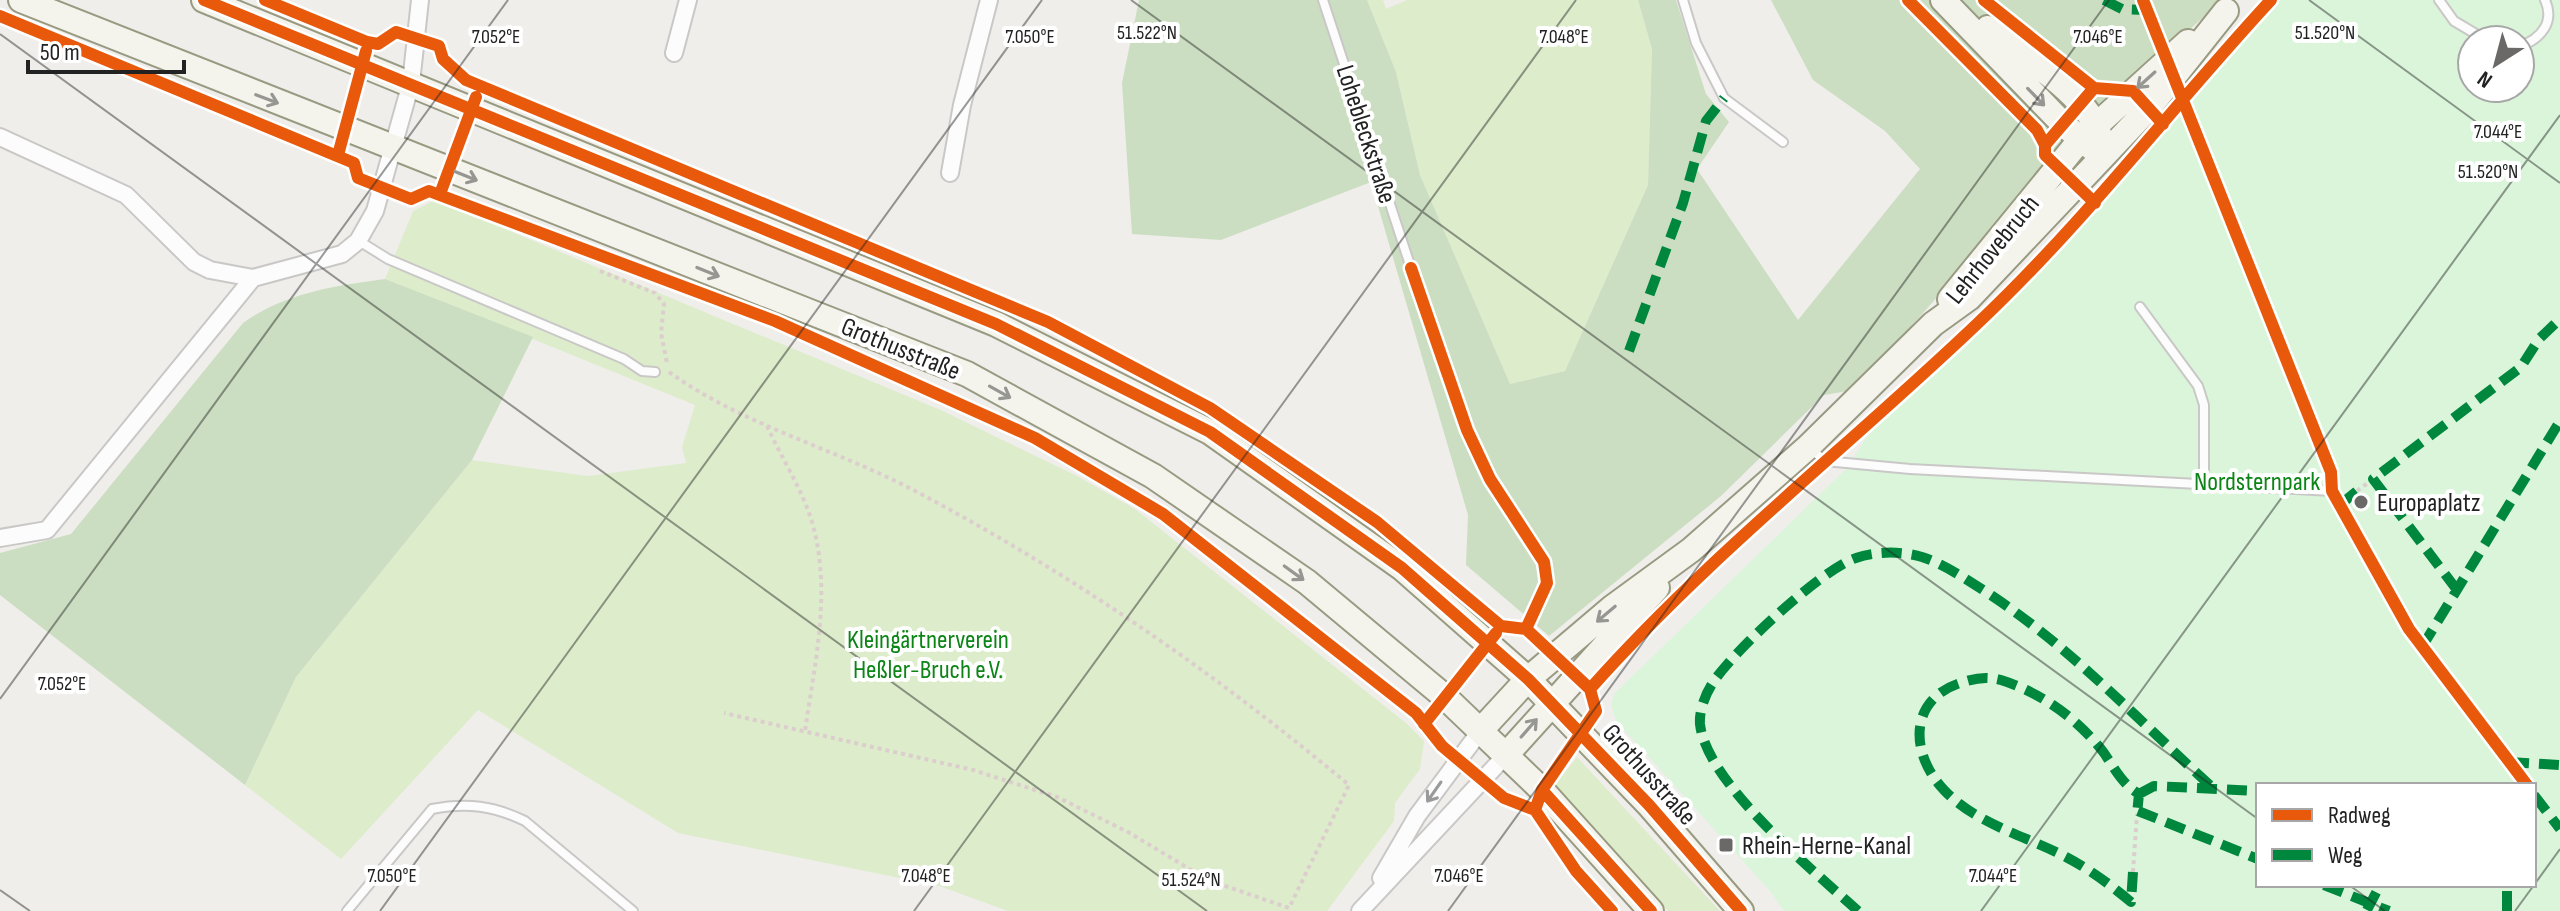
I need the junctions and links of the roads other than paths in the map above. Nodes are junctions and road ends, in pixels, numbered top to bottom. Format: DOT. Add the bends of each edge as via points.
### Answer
graph roads {
  1 [pos="21,0"];
  2 [pos="204,0"];
  3 [pos="420,0"];
  4 [pos="688,0"];
  5 [pos="989,0"];
  6 [pos="1323,0"];
  7 [pos="1683,0"];
  8 [pos="1943,0"];
  9 [pos="1952,0"];
  10 [pos="2439,0"];
  11 [pos="2545,0"];
  12 [pos="2232,6"];
  13 [pos="2459,24"];
  14 [pos="2536,37"];
  15 [pos="674,53"];
  16 [pos="411,83"];
  17 [pos="2088,132"];
  18 [pos="0,137"];
  19 [pos="1783,142"];
  20 [pos="393,148"];
  21 [pos="2104,155"];
  22 [pos="950,173"];
  23 [pos="358,241"];
  24 [pos="1411,268"];
  25 [pos="253,278"];
  26 [pos="2140,307"];
  27 [pos="1933,324"];
  28 [pos="655,372"];
  29 [pos="1808,447"];
  30 [pos="2204,484"];
  31 [pos="2332,491"];
  32 [pos="0,538"];
  33 [pos="1691,550"];
  34 [pos="1528,679"];
  35 [pos="1552,702"];
  36 [pos="1481,730"];
  37 [pos="1506,755"];
  38 [pos="1364,905"];
  39 [pos="347,911"];
  40 [pos="633,911"];
  41 [pos="1651,911"];
  42 [pos="1741,911"];
  1 -- 20 [label="main road, Grothusstraße, one-way"];
  2 -- 16 [label="main road, Grothusstraße"];
  3 -- 16 [label="street"];
  4 -- 15 [label="street"];
  5 -- 22 [label="street"];
  6 -- 24 [label="lane, Lohebleckstraße"];
  7 -- 19 [label="lane" via="1696,43 1724,98"];
  8 -- 17 [label="main road, one-way"];
  9 -- 17 [label="main road" via="2082,104"];
  10 -- 13 [label="lane"];
  11 -- 14 [label="lane" via="2548,24"];
  12 -- 17 [label="main road, Lehrhovebruch, one-way"];
  12 -- 21 [label="main road, Lehrhovebruch"];
  16 -- 20 [label="street"];
  16 -- 34 [label="main road, Grothusstraße" via="996,324 1210,432 1402,568"];
  17 -- 21 [label="main road"];
  17 -- 27 [label="main road, Lehrhovebruch" via="1969,273"];
  18 -- 25 [label="street" via="126,195 194,262"];
  20 -- 23 [label="street" via="375,211"];
  20 -- 36 [label="main road, Grothusstraße, one-way" via="967,374 1153,476 1231,528 1393,651"];
  21 -- 27 [label="main road, Lehrhovebruch" via="1969,298"];
  23 -- 25 [label="street" via="342,254"];
  23 -- 28 [label="lane" via="388,259 642,371"];
  25 -- 32 [label="street" via="47,530"];
  26 -- 30 [label="lane" via="2198,386 2204,405"];
  27 -- 29 [label="main road, Lehrhovebruch"];
  29 -- 30 [label="lane" via="1825,461 1839,463"];
  29 -- 33 [label="main road, Lehrhovebruch"];
  30 -- 31 [label="lane"];
  33 -- 34 [label="main road, Lehrhovebruch, one-way"];
  33 -- 35 [label="main road, Lehrhovebruch"];
  34 -- 35 [label="main road, Grothusstraße"];
  34 -- 36 [label="main road, Lehrhovebruch"];
  37 -- 35 [label="main road, Lehrhovebruch, one-way"];
  35 -- 42 [label="main road, Grothusstraße"];
  36 -- 37 [label="main road, Grothusstraße"];
  36 -- 38 [label="street, one-way" via="1417,816"];
  37 -- 38 [label="street"];
  37 -- 41 [label="main road, Grothusstraße"];
  39 -- 40 [label="lane" via="432,809 468,804 525,821"];
}
